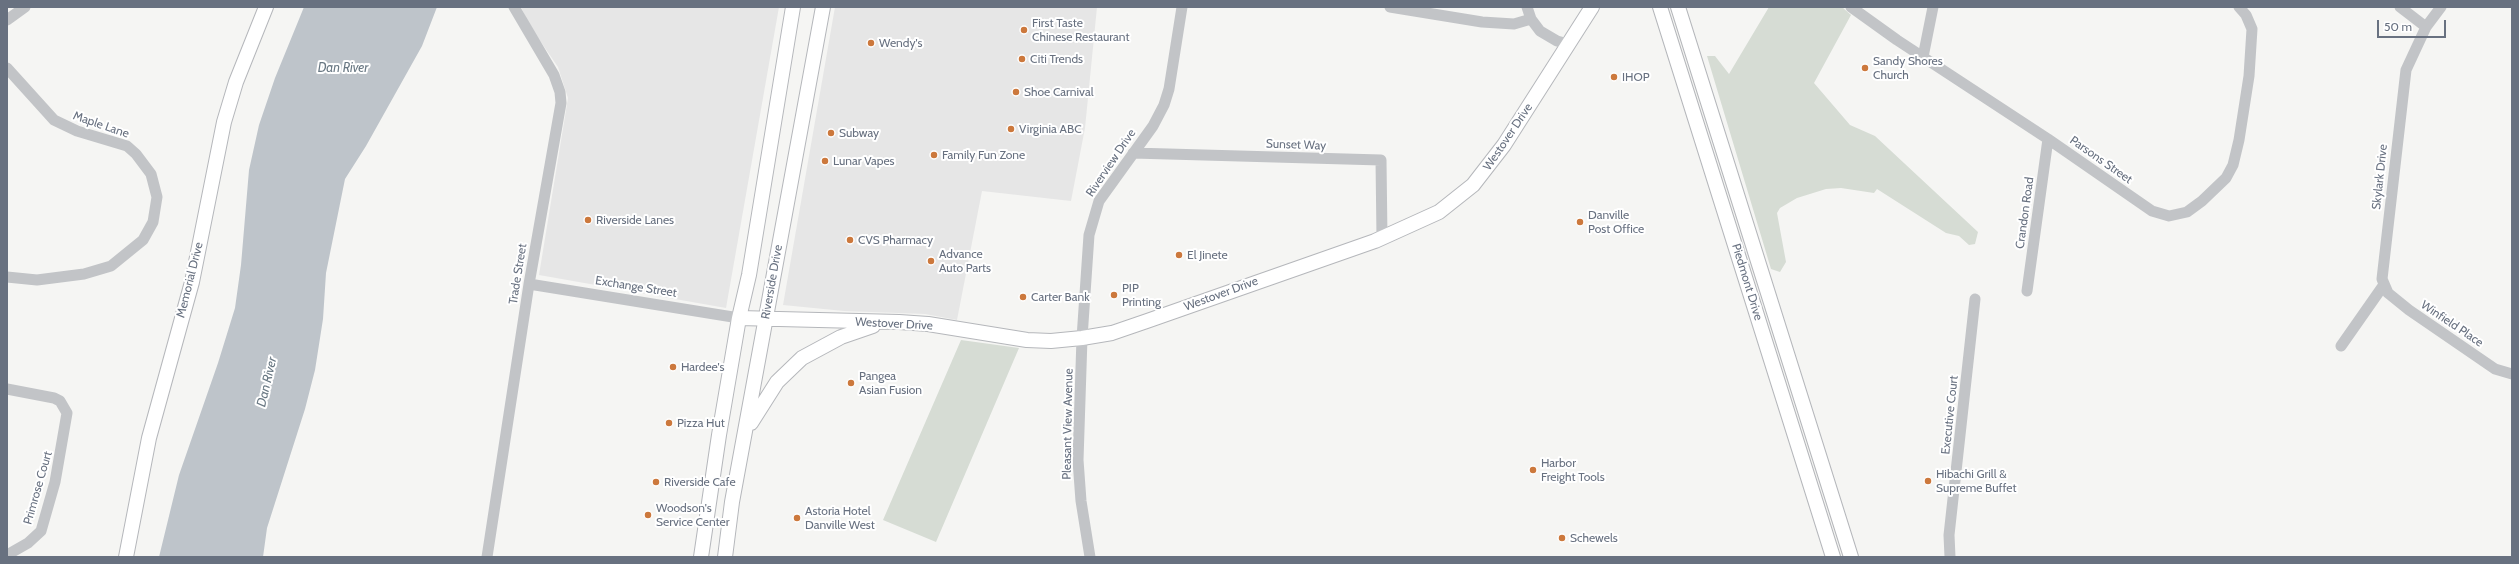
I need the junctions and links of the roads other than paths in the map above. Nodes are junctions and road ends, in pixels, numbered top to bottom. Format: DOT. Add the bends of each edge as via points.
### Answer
graph roads {
  1 [pos="25,7"];
  2 [pos="266,7"];
  3 [pos="514,7"];
  4 [pos="792,7"];
  5 [pos="823,7"];
  6 [pos="1182,7"];
  7 [pos="1390,7"];
  8 [pos="1527,7"];
  9 [pos="1592,7"];
  10 [pos="1599,7"];
  11 [pos="1660,7"];
  12 [pos="1678,7"];
  13 [pos="1852,7"];
  14 [pos="1933,7"];
  15 [pos="2240,7"];
  16 [pos="2400,7"];
  17 [pos="2441,7"];
  18 [pos="1531,19"];
  19 [pos="7,20"];
  20 [pos="1583,20"];
  21 [pos="2426,27"];
  22 [pos="1568,44"];
  23 [pos="1923,57"];
  24 [pos="7,68"];
  25 [pos="2048,139"];
  26 [pos="1133,153"];
  27 [pos="1382,238"];
  28 [pos="7,277"];
  29 [pos="529,284"];
  30 [pos="2383,286"];
  31 [pos="2027,291"];
  32 [pos="1975,299"];
  33 [pos="766,317"];
  34 [pos="739,318"];
  35 [pos="883,323"];
  36 [pos="1082,338"];
  37 [pos="2341,346"];
  38 [pos="2512,374"];
  39 [pos="7,389"];
  40 [pos="744,436"];
  41 [pos="7,555"];
  42 [pos="126,557"];
  43 [pos="487,557"];
  44 [pos="701,557"];
  45 [pos="725,557"];
  46 [pos="1090,557"];
  47 [pos="1833,557"];
  48 [pos="1851,557"];
  49 [pos="1950,557"];
  1 -- 19 [label="street"];
  2 -- 42 [label="main road, Memorial Drive" via="236,82 224,122 192,282 149,438"];
  3 -- 29 [label="street, Trade Street" via="554,75 560,92"];
  4 -- 34 [label="main road, Riverside Drive" via="749,275"];
  5 -- 33 [label="main road, Riverside Drive"];
  6 -- 26 [label="street, Riverview Drive" via="1170,89 1164,105"];
  7 -- 18 [label="street" via="1482,22 1514,24"];
  8 -- 18 [label="street"];
  9 -- 20 [label="main road, Westover Drive"];
  10 -- 20 [label="main road"];
  11 -- 47 [label="main road, Piedmont Drive"];
  12 -- 48 [label="main road, Piedmont Drive"];
  13 -- 23 [label="street, Parsons Street"];
  14 -- 23 [label="street"];
  15 -- 25 [label="street, Parsons Street" via="2252,30 2240,140 2233,165 2226,178 2187,212 2169,216 2152,211"];
  16 -- 21 [label="street"];
  17 -- 21 [label="street, Skylark Drive"];
  18 -- 22 [label="street" via="1548,36"];
  20 -- 22 [label="main road, Westover Drive"];
  21 -- 30 [label="street, Skylark Drive" via="2413,50 2403,85"];
  22 -- 27 [label="main road, Westover Drive" via="1504,145 1473,185 1439,212"];
  23 -- 25 [label="street, Parsons Street"];
  24 -- 28 [label="street, Maple Lane" via="54,120 71,129 127,146 150,174 157,197 153,222 143,240 111,266 84,274 37,280"];
  25 -- 31 [label="street, Crandon Road"];
  26 -- 27 [label="street, Sunset Way" via="1381,160"];
  26 -- 36 [label="street, Riverview Drive" via="1099,201 1092,219"];
  27 -- 36 [label="main road, Westover Drive" via="1140,324 1112,333"];
  29 -- 34 [label="street, Exchange Street"];
  29 -- 43 [label="street, Trade Street"];
  30 -- 37 [label="street"];
  30 -- 38 [label="street, Winfield Place" via="2400,303 2495,369"];
  32 -- 49 [label="street, Executive Court" via="1949,535"];
  33 -- 34 [label="main road, Westover Drive"];
  33 -- 35 [label="main road, Westover Drive"];
  33 -- 40 [label="main road, Riverside Drive"];
  34 -- 44 [label="main road, Riverside Drive"];
  35 -- 36 [label="main road, Westover Drive" via="928,324 1027,340"];
  35 -- 40 [label="main road" via="841,337 802,358 764,399"];
  36 -- 46 [label="street, Pleasant View Avenue" via="1078,460"];
  39 -- 41 [label="street, Primrose Court" via="54,398 60,402 66,413 55,482 41,531 28,543"];
  40 -- 45 [label="main road, Riverside Drive"];
}
